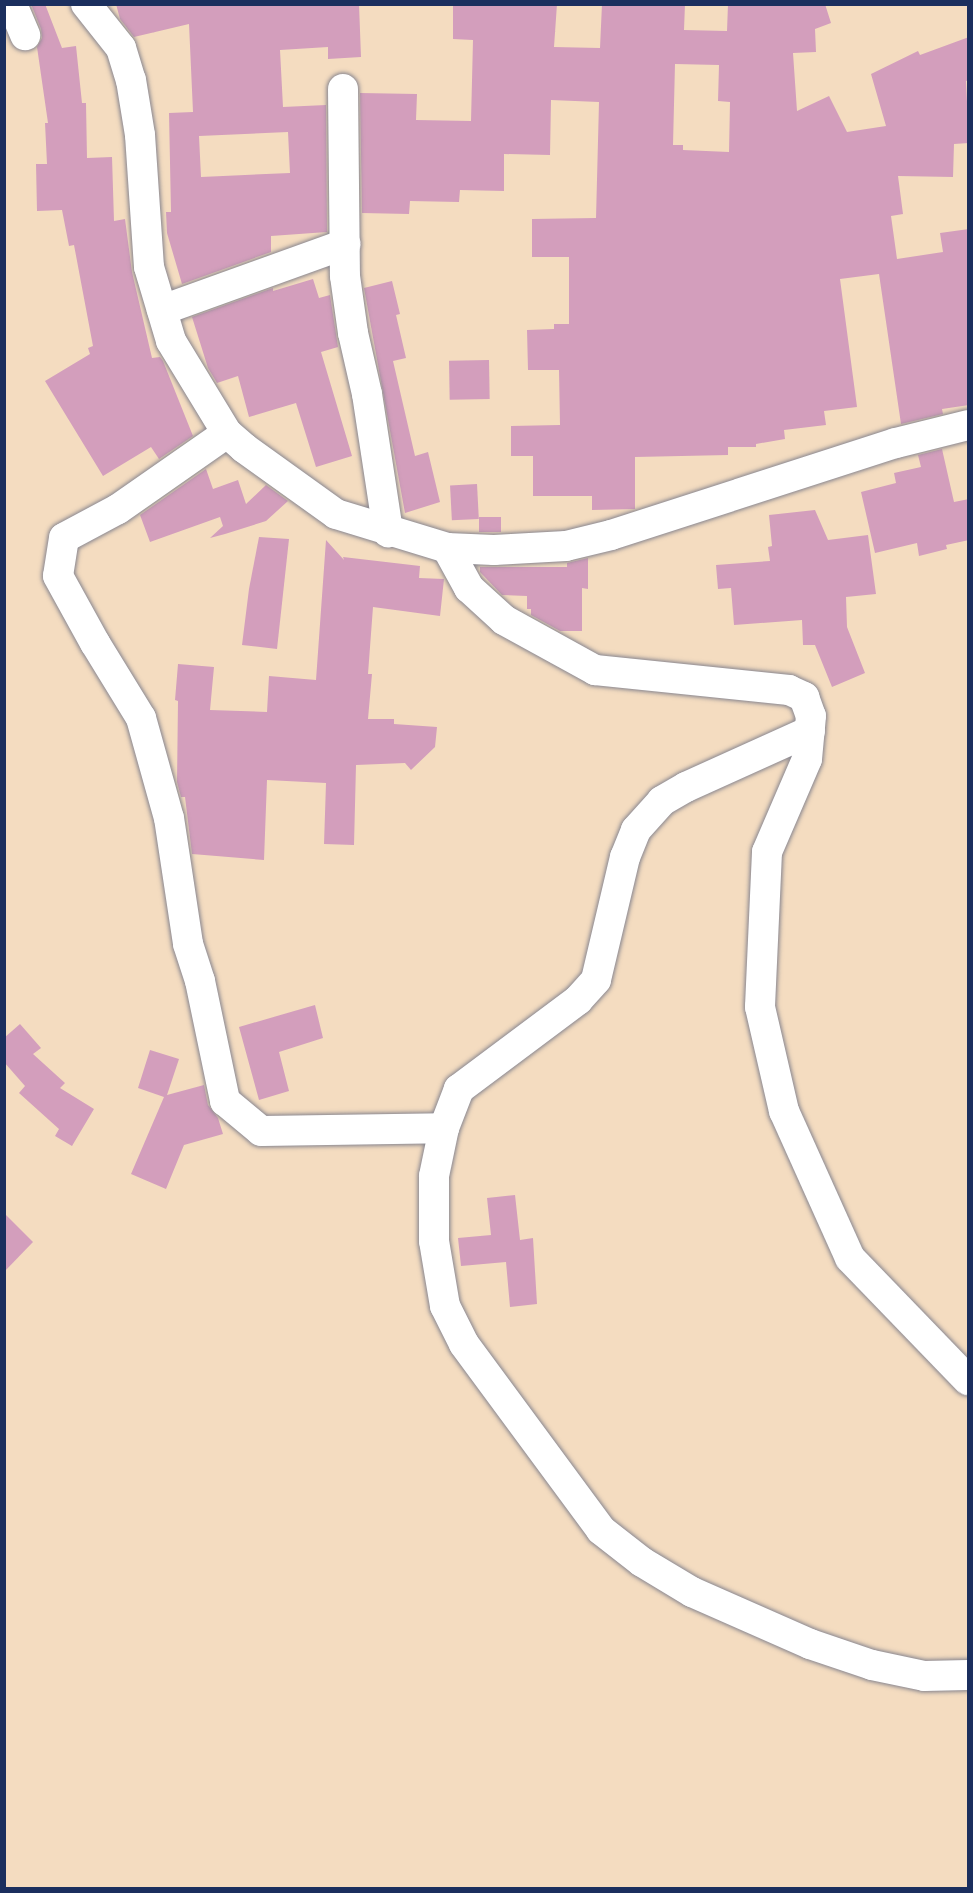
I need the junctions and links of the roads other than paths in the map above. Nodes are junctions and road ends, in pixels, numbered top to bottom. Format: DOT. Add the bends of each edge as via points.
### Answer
graph roads {
  1 [pos="12,4"];
  2 [pos="86,4"];
  3 [pos="25,34"];
  4 [pos="343,89"];
  5 [pos="345,244"];
  6 [pos="162,310"];
  7 [pos="969,425"];
  8 [pos="227,433"];
  9 [pos="388,532"];
  10 [pos="447,548"];
  11 [pos="810,731"];
  12 [pos="444,1128"];
  13 [pos="969,1380"];
  14 [pos="969,1675"];
  1 -- 3 [label="street"];
  2 -- 6 [label="street" via="121,48 131,80 140,135 148,267"];
  4 -- 5 [label="street"];
  5 -- 6 [label="street"];
  5 -- 9 [label="street" via="353,333 367,394"];
  6 -- 8 [label="street" via="171,341"];
  7 -- 10 [label="street" via="896,443 566,546"];
  8 -- 9 [label="street" via="336,514"];
  8 -- 12 [label="street" via="118,509 64,538 58,576 141,718 169,818 188,944 200,981 225,1101 261,1131"];
  9 -- 10 [label="street"];
  10 -- 11 [label="street" via="469,588 504,620 595,670 789,690 804,697 811,716"];
  11 -- 12 [label="street" via="662,801 636,830 625,856 597,980 578,1000 459,1089"];
  11 -- 13 [label="street" via="807,759 767,852 760,1007 784,1112 850,1258"];
  12 -- 14 [label="street" via="434,1176 434,1241 446,1306 464,1344 601,1530 642,1562 692,1592 810,1644 872,1665 924,1676"];
}
